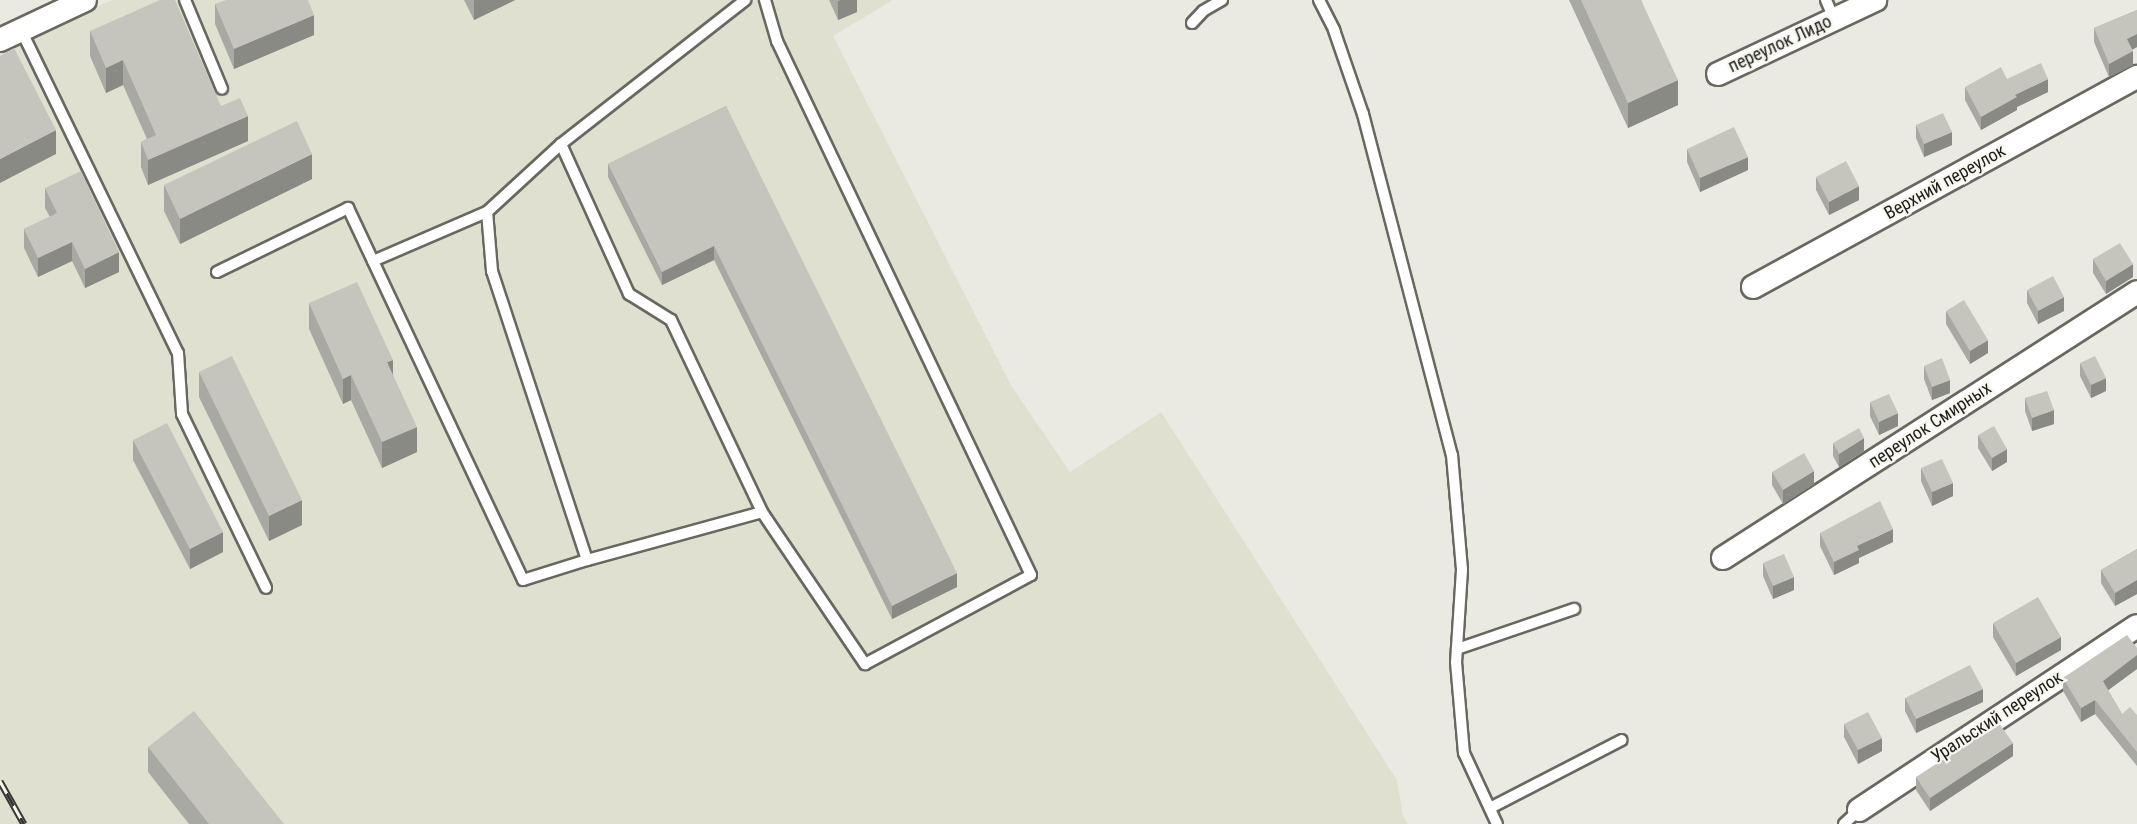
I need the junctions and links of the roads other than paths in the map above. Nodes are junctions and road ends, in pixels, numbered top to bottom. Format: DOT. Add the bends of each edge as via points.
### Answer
graph roads {
  1 [pos="85,0"];
  2 [pos="185,0"];
  3 [pos="745,0"];
  4 [pos="765,0"];
  5 [pos="1222,0"];
  6 [pos="1319,0"];
  7 [pos="1875,0"];
  8 [pos="1830,10"];
  9 [pos="1192,23"];
  10 [pos="21,30"];
  11 [pos="0,40"];
  12 [pos="1718,74"];
  13 [pos="2137,77"];
  14 [pos="222,89"];
  15 [pos="561,144"];
  16 [pos="487,212"];
  17 [pos="373,261"];
  18 [pos="217,272"];
  19 [pos="1753,287"];
  20 [pos="2137,292"];
  21 [pos="762,512"];
  22 [pos="1723,558"];
  23 [pos="587,561"];
  24 [pos="266,588"];
  25 [pos="1574,609"];
  26 [pos="2137,626"];
  27 [pos="1457,649"];
  28 [pos="1622,740"];
  29 [pos="1490,808"];
  30 [pos="1852,817"];
  31 [pos="1497,824"];
  1 -- 10 [label="street"];
  2 -- 14 [label="lane"];
  3 -- 15 [label="lane"];
  4 -- 21 [label="lane" via="777,41 1031,575 865,664"];
  5 -- 9 [label="lane"];
  6 -- 27 [label="lane" via="1334,30 1363,114 1452,455 1462,570"];
  7 -- 8 [label="street, переулок Лидо"];
  8 -- 12 [label="street, переулок Лидо"];
  10 -- 11 [label="street"];
  10 -- 24 [label="lane" via="178,353 182,414"];
  13 -- 19 [label="street, Верхний переулок"];
  15 -- 16 [label="lane"];
  15 -- 21 [label="lane" via="629,294 671,320"];
  16 -- 17 [label="lane"];
  16 -- 23 [label="lane" via="492,271"];
  17 -- 18 [label="lane" via="348,208"];
  17 -- 23 [label="lane" via="523,580"];
  20 -- 22 [label="street, переулок Смирных"];
  21 -- 23 [label="lane"];
  25 -- 27 [label="lane"];
  26 -- 30 [label="street, Уральский переулок"];
  27 -- 29 [label="lane" via="1464,753"];
  28 -- 29 [label="lane"];
  29 -- 31 [label="lane"];
}
